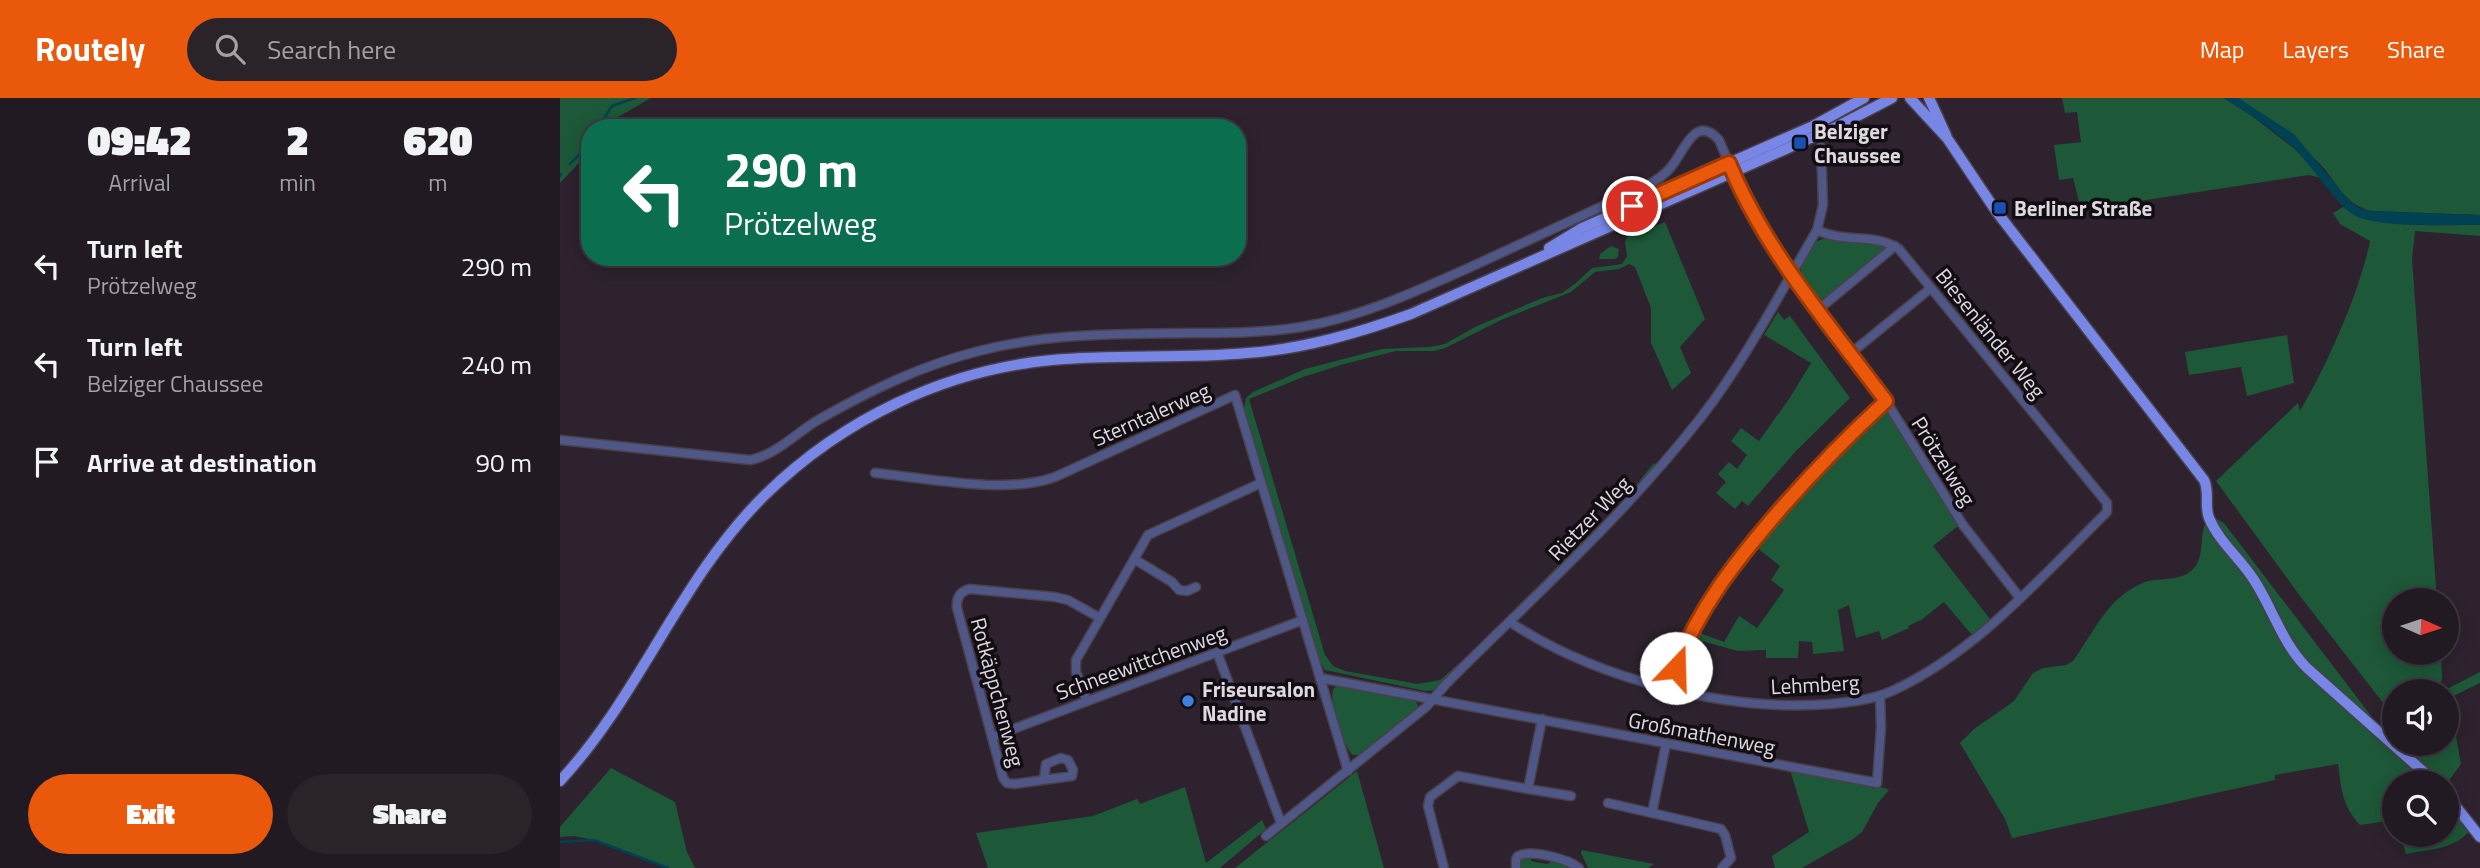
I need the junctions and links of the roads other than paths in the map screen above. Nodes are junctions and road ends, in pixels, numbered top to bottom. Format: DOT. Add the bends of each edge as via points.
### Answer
graph roads {
  1 [pos="1864,98"];
  2 [pos="1892,98"];
  3 [pos="1910,98"];
  4 [pos="1929,98"];
  5 [pos="1947,138"];
  6 [pos="1821,147"];
  7 [pos="1731,167"];
  8 [pos="1817,230"];
  9 [pos="1895,247"];
  10 [pos="1793,272"];
  11 [pos="1931,288"];
  12 [pos="1819,309"];
  13 [pos="1851,353"];
  14 [pos="1886,401"];
  15 [pos="560,440"];
  16 [pos="875,473"];
  17 [pos="1262,483"];
  18 [pos="2109,508"];
  19 [pos="1134,559"];
  20 [pos="1196,587"];
  21 [pos="2020,598"];
  22 [pos="1100,618"];
  23 [pos="1303,621"];
  24 [pos="1510,622"];
  25 [pos="1217,653"];
  26 [pos="1320,678"];
  27 [pos="1669,687"];
  28 [pos="1880,696"];
  29 [pos="1433,699"];
  30 [pos="1087,701"];
  31 [pos="1542,719"];
  32 [pos="992,737"];
  33 [pos="1666,744"];
  34 [pos="2422,770"];
  35 [pos="1348,771"];
  36 [pos="1044,779"];
  37 [pos="560,781"];
  38 [pos="1528,789"];
  39 [pos="1571,796"];
  40 [pos="1608,803"];
  41 [pos="2459,810"];
  42 [pos="1652,813"];
  43 [pos="1281,823"];
  44 [pos="1266,835"];
  45 [pos="2480,837"];
  46 [pos="1444,868"];
  47 [pos="1516,868"];
  48 [pos="1579,868"];
  49 [pos="1722,868"];
  1 -- 7 [label="main road"];
  2 -- 7 [label="main road" via="1838,126"];
  3 -- 5 [label="main road"];
  4 -- 5 [label="main road"];
  5 -- 34 [label="main road" via="1991,204 2204,480 2210,519 2223,543 2258,585 2293,652"];
  6 -- 8 [label="street, Rietzer Weg" via="1823,205"];
  7 -- 10 [label="street, Prötzelweg" via="1764,234"];
  7 -- 15 [label="street, Prötzelweg" via="1715,135 1700,131 1692,135 1670,168 1644,187 1365,310 1266,331 1078,335 979,351 893,382 817,421 758,459"];
  7 -- 37 [label="main road" via="1385,323 1329,340 1267,351 1079,358 1012,366 934,387 867,418 805,460 733,528 605,726"];
  8 -- 9 [label="street" via="1838,238 1878,239"];
  8 -- 10 [label="street, Rietzer Weg"];
  9 -- 11 [label="street, Biesenländer Weg"];
  9 -- 12 [label="street"];
  10 -- 12 [label="street, Prötzelweg"];
  10 -- 24 [label="street, Rietzer Weg" via="1734,372 1693,428 1633,499"];
  11 -- 13 [label="street"];
  11 -- 18 [label="street, Biesenländer Weg"];
  12 -- 13 [label="street, Prötzelweg"];
  13 -- 14 [label="street, Prötzelweg"];
  14 -- 21 [label="street, Prötzelweg" via="1958,517"];
  14 -- 27 [label="street" via="1831,453 1731,568 1696,621"];
  16 -- 17 [label="street, Sterntalerweg" via="1000,486 1037,482 1235,395"];
  17 -- 19 [label="street" via="1155,530"];
  17 -- 23 [label="street, Sterntalerweg"];
  18 -- 21 [label="street, Lehmberg"];
  19 -- 20 [label="street" via="1179,590"];
  19 -- 22 [label="street"];
  21 -- 28 [label="street, Lehmberg" via="1947,659"];
  22 -- 30 [label="street" via="1075,664"];
  22 -- 32 [label="street, Rotkäppchenweg" via="1063,598 973,589 961,593 957,608"];
  23 -- 25 [label="street, Schneewittchenweg"];
  23 -- 26 [label="street, Sterntalerweg"];
  24 -- 27 [label="street, Lehmberg" via="1578,659"];
  24 -- 29 [label="street, Rietzer Weg"];
  25 -- 30 [label="street, Schneewittchenweg"];
  25 -- 43 [label="street"];
  26 -- 29 [label="street"];
  26 -- 35 [label="street, Sterntalerweg"];
  27 -- 28 [label="street, Lehmberg" via="1778,705 1831,704"];
  28 -- 33 [label="street, Großmathenweg" via="1877,783"];
  29 -- 31 [label="street, Großmathenweg"];
  29 -- 35 [label="street, Rietzer Weg"];
  30 -- 32 [label="street, Schneewittchenweg"];
  31 -- 33 [label="street, Großmathenweg"];
  31 -- 38 [label="street"];
  32 -- 36 [label="street, Rotkäppchenweg" via="1004,781"];
  33 -- 42 [label="street"];
  35 -- 43 [label="street, Rietzer Weg"];
  38 -- 39 [label="street"];
  38 -- 46 [label="street" via="1458,776 1430,797 1428,806"];
  40 -- 42 [label="street"];
  41 -- 45 [label="main road"];
  42 -- 49 [label="street" via="1721,829 1731,855"];
  43 -- 44 [label="street, Rietzer Weg"];
  47 -- 48 [label="street" via="1518,856 1527,853 1566,860"];
}
